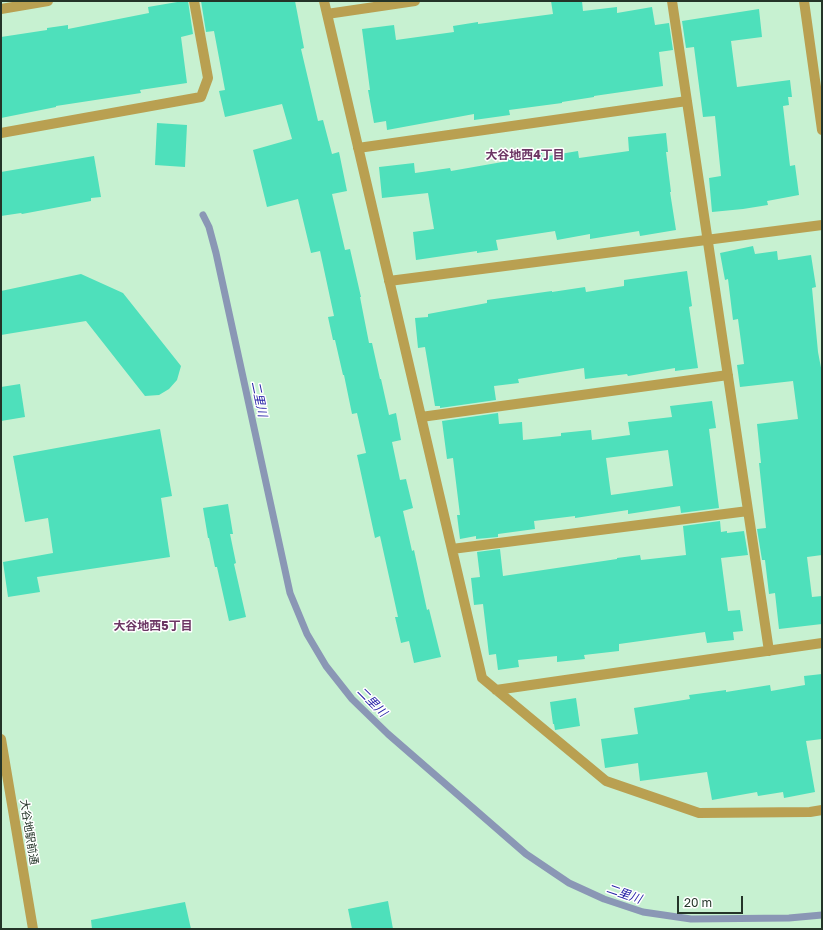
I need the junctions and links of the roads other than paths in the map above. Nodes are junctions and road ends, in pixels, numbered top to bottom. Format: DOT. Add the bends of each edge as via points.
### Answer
graph roads {
  1 [pos="48,1"];
  2 [pos="194,1"];
  3 [pos="324,1"];
  4 [pos="415,1"];
  5 [pos="672,1"];
  6 [pos="804,1"];
  7 [pos="1,9"];
  8 [pos="327,14"];
  9 [pos="819,85"];
  10 [pos="687,101"];
  11 [pos="822,130"];
  12 [pos="1,133"];
  13 [pos="358,148"];
  14 [pos="822,225"];
  15 [pos="708,239"];
  16 [pos="389,281"];
  17 [pos="728,375"];
  18 [pos="421,417"];
  19 [pos="748,511"];
  20 [pos="452,548"];
  21 [pos="822,643"];
  22 [pos="769,650"];
  23 [pos="496,690"];
  24 [pos="1,739"];
  25 [pos="822,810"];
  26 [pos="33,929"];
  1 -- 7 [label="street"];
  2 -- 12 [label="street" via="208,78 201,97"];
  3 -- 8 [label="street"];
  4 -- 8 [label="street"];
  5 -- 10 [label="street"];
  6 -- 9 [label="street"];
  8 -- 13 [label="street"];
  9 -- 11 [label="street"];
  10 -- 13 [label="street"];
  10 -- 15 [label="street"];
  13 -- 16 [label="street"];
  14 -- 15 [label="street"];
  15 -- 16 [label="street"];
  15 -- 17 [label="street"];
  16 -- 18 [label="street"];
  17 -- 18 [label="street"];
  17 -- 19 [label="street"];
  18 -- 20 [label="street"];
  19 -- 20 [label="street"];
  19 -- 22 [label="street"];
  20 -- 23 [label="street" via="482,678"];
  21 -- 22 [label="street"];
  22 -- 23 [label="street"];
  23 -- 25 [label="street" via="606,781 699,813"];
  24 -- 26 [label="street, 大谷地駅前通"];
}
